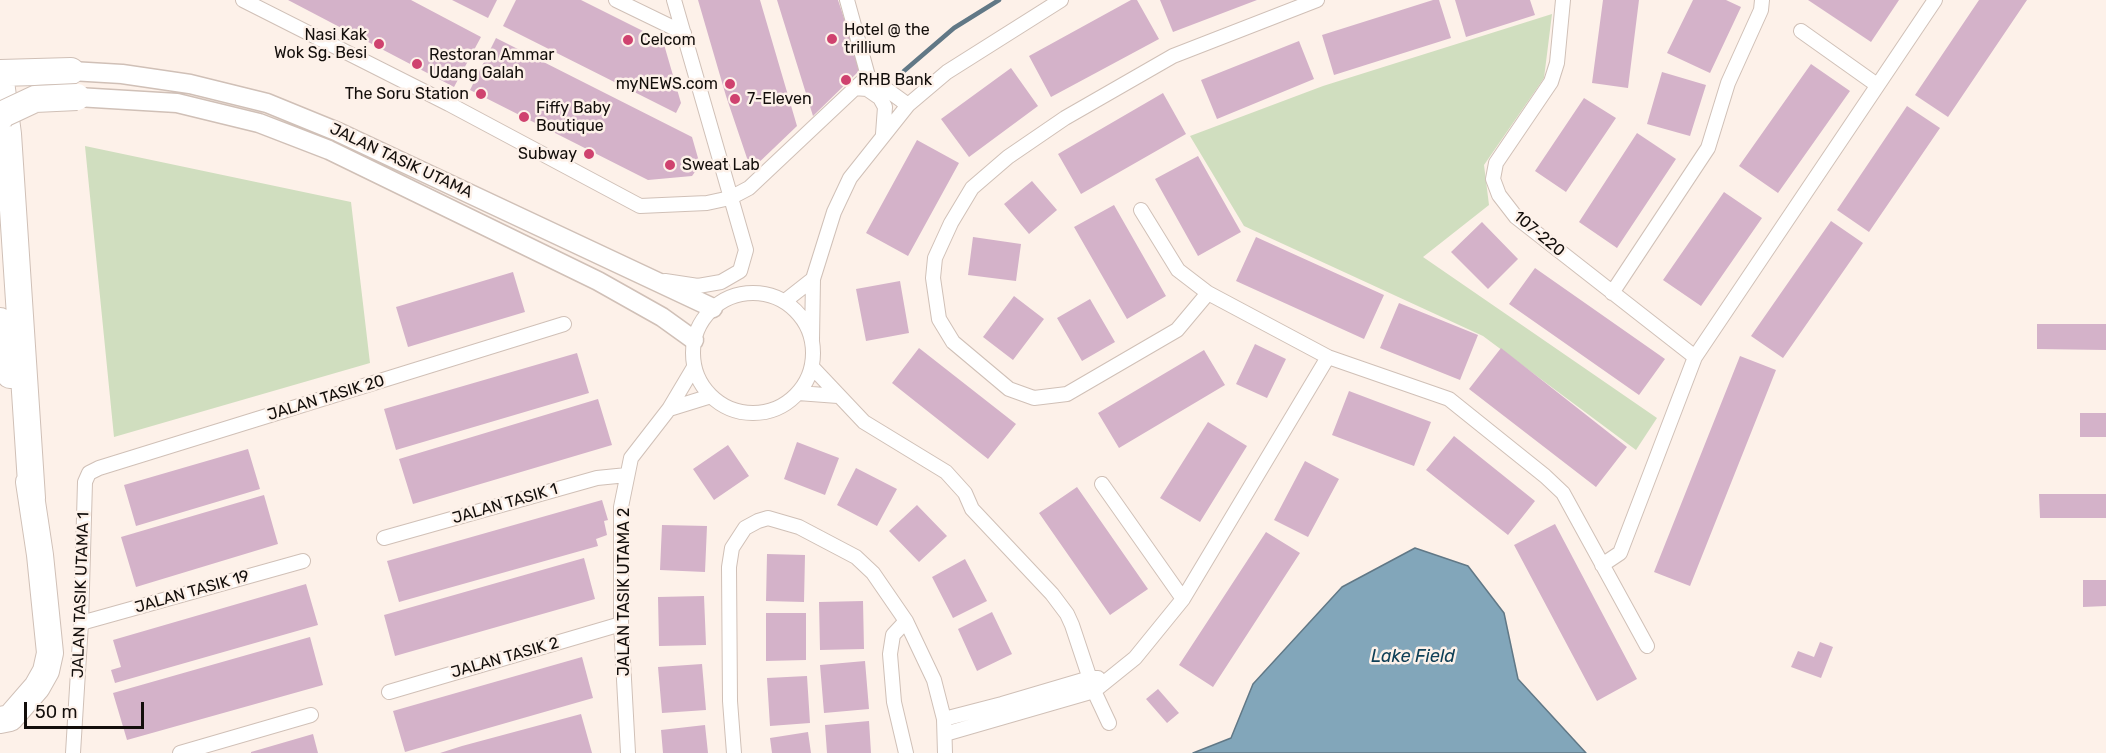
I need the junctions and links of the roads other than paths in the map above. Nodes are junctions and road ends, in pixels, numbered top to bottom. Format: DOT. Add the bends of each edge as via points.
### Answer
graph roads {
  1 [pos="243,0"];
  2 [pos="616,0"];
  3 [pos="674,0"];
  4 [pos="846,0"];
  5 [pos="1061,0"];
  6 [pos="1317,0"];
  7 [pos="1563,0"];
  8 [pos="1762,0"];
  9 [pos="1935,0"];
  10 [pos="1801,31"];
  11 [pos="684,33"];
  12 [pos="71,71"];
  13 [pos="0,73"];
  14 [pos="868,76"];
  15 [pos="1877,85"];
  16 [pos="854,88"];
  17 [pos="77,97"];
  18 [pos="909,105"];
  19 [pos="0,118"];
  20 [pos="883,134"];
  21 [pos="730,198"];
  22 [pos="1141,210"];
  23 [pos="609,260"];
  24 [pos="648,278"];
  25 [pos="813,279"];
  26 [pos="598,281"];
  27 [pos="1208,292"];
  28 [pos="1612,293"];
  29 [pos="785,301"];
  30 [pos="712,308"];
  31 [pos="0,321"];
  32 [pos="564,324"];
  33 [pos="694,340"];
  34 [pos="812,340"];
  35 [pos="1328,357"];
  36 [pos="1695,357"];
  37 [pos="812,366"];
  38 [pos="694,367"];
  39 [pos="798,393"];
  40 [pos="711,396"];
  41 [pos="838,396"];
  42 [pos="669,409"];
  43 [pos="89,473"];
  44 [pos="627,476"];
  45 [pos="1102,484"];
  46 [pos="32,498"];
  47 [pos="384,538"];
  48 [pos="303,561"];
  49 [pos="1602,565"];
  50 [pos="1183,599"];
  51 [pos="906,621"];
  52 [pos="81,623"];
  53 [pos="621,624"];
  54 [pos="1647,646"];
  55 [pos="1092,684"];
  56 [pos="389,692"];
  57 [pos="311,715"];
  58 [pos="944,719"];
  59 [pos="0,720"];
  60 [pos="1109,723"];
  61 [pos="945,734"];
  62 [pos="73,753"];
  63 [pos="180,753"];
  64 [pos="628,753"];
  65 [pos="734,753"];
  66 [pos="906,753"];
  67 [pos="945,753"];
  1 -- 21 [label="street" via="640,206"];
  2 -- 11 [label="street"];
  3 -- 11 [label="street"];
  4 -- 14 [label="street"];
  5 -- 18 [label="street" via="947,72"];
  6 -- 27 [label="street" via="1173,56 1055,124 1008,157 972,189 935,258 933,278 939,319 953,342 1009,389 1034,398 1067,394 1177,330"];
  7 -- 28 [label="street, 107-220" via="1557,63 1551,82 1496,163 1493,179 1499,195 1516,217"];
  8 -- 28 [label="street" via="1728,83 1708,148"];
  9 -- 15 [label="street"];
  10 -- 15 [label="street"];
  11 -- 21 [label="street"];
  12 -- 13 [label="highway"];
  12 -- 23 [label="street, JALAN TASIK UTAMA" via="190,84 267,103 338,132"];
  13 -- 46 [label="highway" via="9,134"];
  14 -- 16 [label="street"];
  14 -- 18 [label="street"];
  15 -- 36 [label="street"];
  16 -- 20 [label="street" via="867,89 880,98 885,107"];
  16 -- 21 [label="street" via="748,188"];
  17 -- 19 [label="highway, bridge" via="35,99"];
  17 -- 26 [label="street, JALAN TASIK UTAMA" via="177,103 259,123 329,150"];
  18 -- 20 [label="street"];
  20 -- 25 [label="street" via="846,186"];
  21 -- 24 [label="street" via="746,250 740,272 721,282 698,286"];
  22 -- 27 [label="street" via="1178,270"];
  23 -- 24 [label="street, JALAN TASIK UTAMA"];
  23 -- 26 [label="street"];
  24 -- 30 [label="street, JALAN TASIK UTAMA"];
  25 -- 29 [label="street"];
  25 -- 34 [label="street"];
  26 -- 33 [label="street, JALAN TASIK UTAMA"];
  27 -- 35 [label="street"];
  28 -- 36 [label="street, 107-220"];
  29 -- 30 [label="street" via="747,292"];
  29 -- 34 [label="street" via="807,324"];
  30 -- 33 [label="street"];
  31 -- 46 [label="highway"];
  32 -- 43 [label="street, JALAN TASIK 20"];
  33 -- 38 [label="street"];
  34 -- 37 [label="street"];
  35 -- 49 [label="street" via="1449,399 1563,493"];
  35 -- 50 [label="street"];
  36 -- 49 [label="street" via="1620,553"];
  37 -- 39 [label="street"];
  37 -- 41 [label="street"];
  38 -- 40 [label="street"];
  38 -- 42 [label="street, JALAN TASIK UTAMA 2"];
  39 -- 40 [label="street" via="771,410 755,412 739,411"];
  39 -- 41 [label="street"];
  40 -- 42 [label="street"];
  41 -- 55 [label="street" via="864,422 946,472 965,493 972,509 1067,614"];
  42 -- 44 [label="street, JALAN TASIK UTAMA 2" via="631,458"];
  43 -- 52 [label="street, JALAN TASIK UTAMA 1" via="85,482"];
  44 -- 47 [label="street, JALAN TASIK 1" via="597,478"];
  44 -- 53 [label="street, JALAN TASIK UTAMA 2" via="621,507"];
  45 -- 50 [label="street"];
  46 -- 59 [label="highway" via="50,653 37,687 10,718"];
  48 -- 52 [label="street, JALAN TASIK 19"];
  49 -- 54 [label="street"];
  50 -- 55 [label="street" via="1135,658 1109,679"];
  51 -- 58 [label="street" via="934,680"];
  51 -- 65 [label="street" via="873,573 856,557 799,526 768,518 745,528 732,548 729,567"];
  51 -- 66 [label="street" via="893,635 890,654 894,702"];
  52 -- 62 [label="street, JALAN TASIK UTAMA 1"];
  53 -- 56 [label="street, JALAN TASIK 2"];
  53 -- 64 [label="street, JALAN TASIK UTAMA 2"];
  55 -- 58 [label="street"];
  55 -- 60 [label="street"];
  55 -- 61 [label="street"];
  57 -- 63 [label="street"];
  58 -- 61 [label="street"];
  61 -- 67 [label="street"];
}
